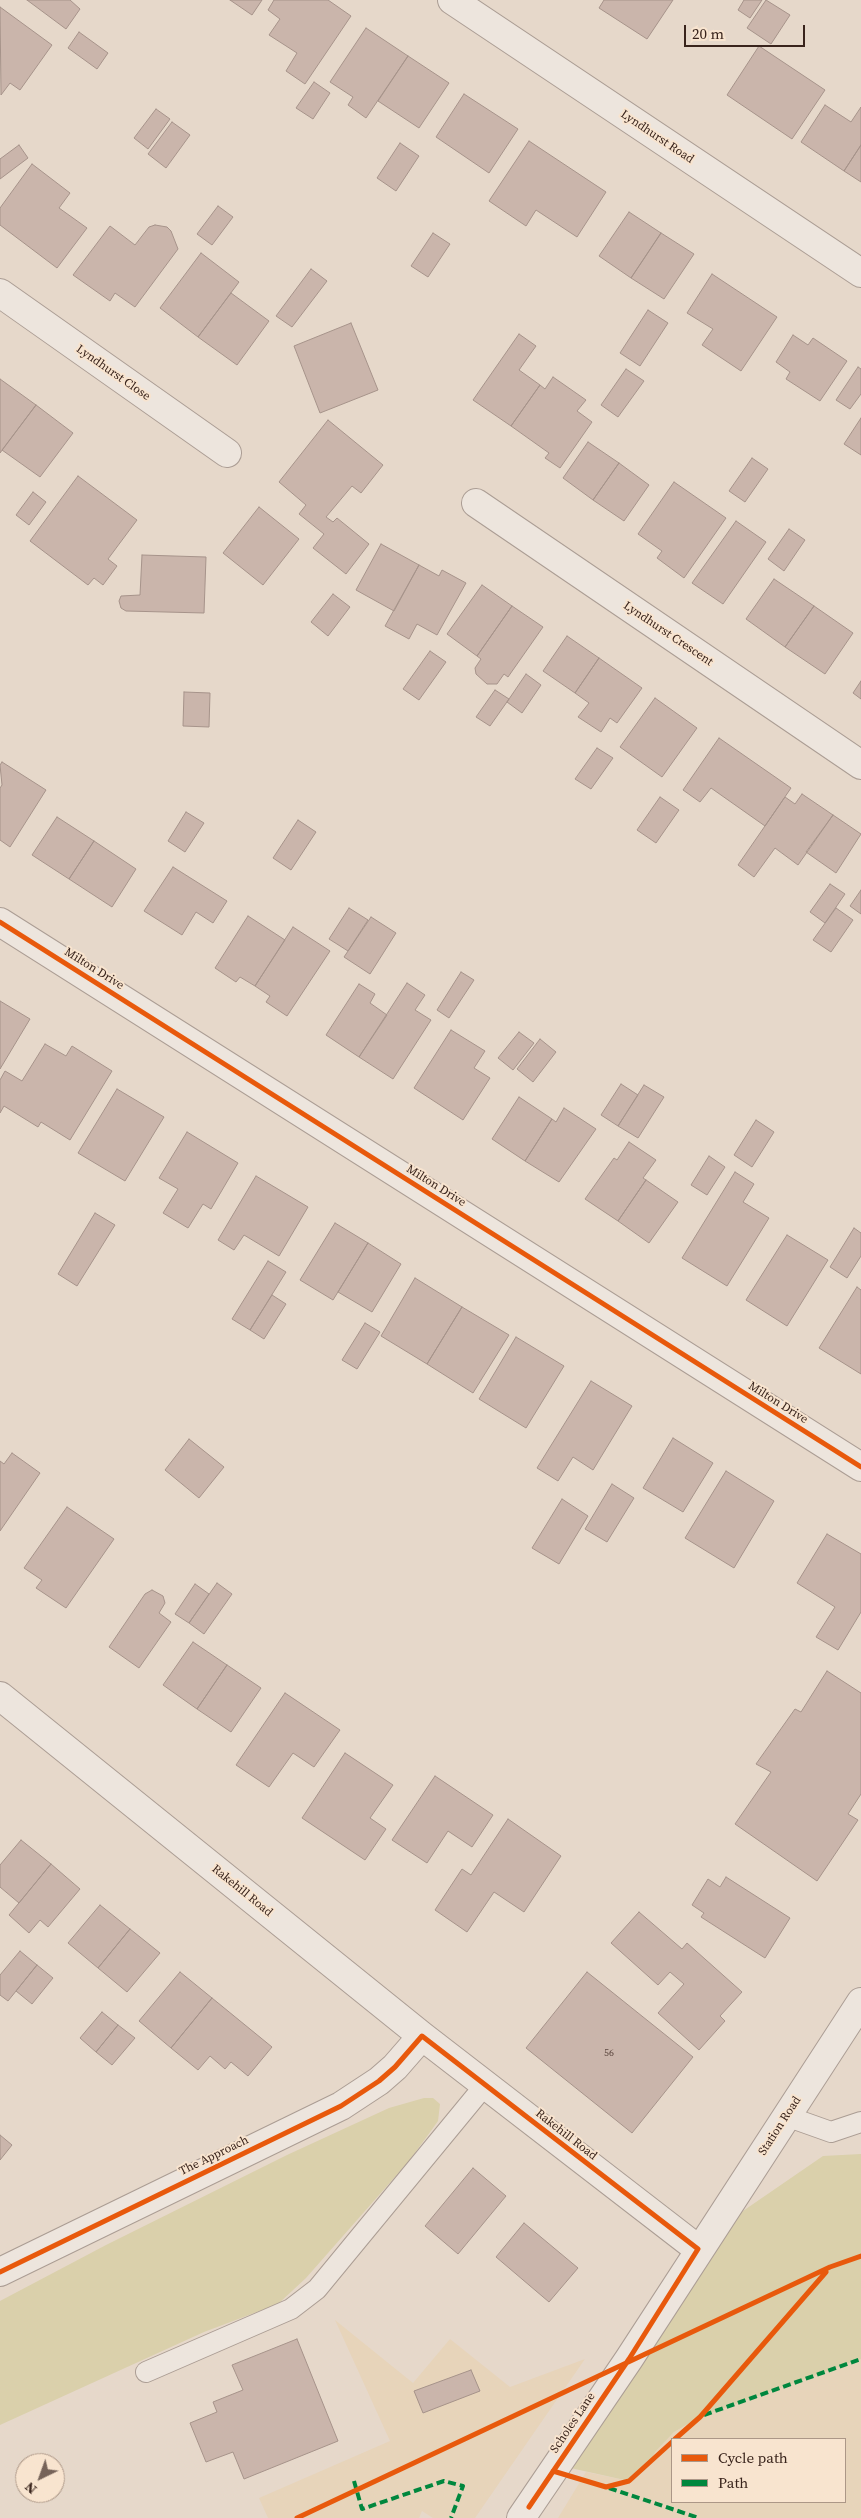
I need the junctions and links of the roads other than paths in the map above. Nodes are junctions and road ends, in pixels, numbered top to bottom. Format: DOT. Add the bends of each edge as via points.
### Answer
graph roads {
  1 [pos="452,0"];
  2 [pos="861,274"];
  3 [pos="0,293"];
  4 [pos="227,453"];
  5 [pos="476,503"];
  6 [pos="861,765"];
  7 [pos="0,922"];
  8 [pos="861,1467"];
  9 [pos="0,1696"];
  10 [pos="861,2002"];
  11 [pos="422,2036"];
  12 [pos="485,2085"];
  13 [pos="786,2116"];
  14 [pos="861,2122"];
  15 [pos="698,2249"];
  16 [pos="0,2272"];
  17 [pos="146,2372"];
  18 [pos="525,2512"];
  1 -- 2 [label="street, Lyndhurst Road"];
  3 -- 4 [label="street, Lyndhurst Close"];
  5 -- 6 [label="street, Lyndhurst Crescent"];
  7 -- 8 [label="street, Milton Drive"];
  9 -- 11 [label="street, Rakehill Road"];
  10 -- 13 [label="street, Station Road"];
  11 -- 12 [label="street, Rakehill Road"];
  11 -- 16 [label="street, The Approach" via="378,2082 341,2106"];
  12 -- 15 [label="street, Rakehill Road"];
  12 -- 17 [label="lane" via="317,2289 291,2309"];
  13 -- 14 [label="lane" via="831,2132"];
  13 -- 15 [label="street, Station Road"];
  15 -- 18 [label="street, Scholes Lane"];
}
